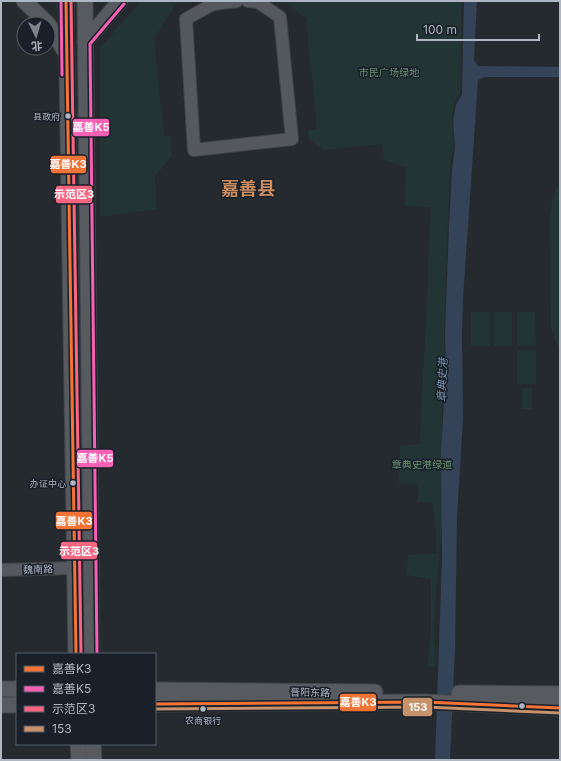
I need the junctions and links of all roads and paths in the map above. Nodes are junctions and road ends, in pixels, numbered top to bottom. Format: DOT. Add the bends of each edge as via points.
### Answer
graph roads {
  1 [pos="24,1"];
  2 [pos="66,1"];
  3 [pos="85,1"];
  4 [pos="120,1"];
  5 [pos="237,1"];
  6 [pos="248,1"];
  7 [pos="213,2"];
  8 [pos="85,42"];
  9 [pos="66,54"];
  10 [pos="74,568"];
  11 [pos="1,570"];
  12 [pos="76,653"];
  13 [pos="92,653"];
  14 [pos="1,689"];
  15 [pos="16,689"];
  16 [pos="156,690"];
  17 [pos="560,694"];
  18 [pos="426,697"];
  19 [pos="464,698"];
  20 [pos="156,704"];
  21 [pos="16,705"];
  22 [pos="1,706"];
  23 [pos="560,708"];
  24 [pos="78,745"];
  25 [pos="93,745"];
  26 [pos="79,760"];
  27 [pos="94,760"];
  1 -- 9 [label="main road" via="48,24"];
  2 -- 9 [label="main road"];
  3 -- 8 [label="main road"];
  4 -- 8 [label="main road"];
  5 -- 7 [label="lane"];
  6 -- 7 [label="lane" via="258,2 280,16 292,139 194,150 186,19"];
  8 -- 13 [label="main road"];
  9 -- 10 [label="main road"];
  10 -- 11 [label="lane, 魏南路"];
  10 -- 12 [label="main road"];
  14 -- 15 [label="main road"];
  16 -- 18 [label="main road, 晋阳东路"];
  17 -- 19 [label="main road, 晋阳东路"];
  18 -- 19 [label="main road, 晋阳东路"];
  18 -- 20 [label="main road, 晋阳东路"];
  19 -- 23 [label="main road, 晋阳东路"];
  21 -- 22 [label="main road"];
  24 -- 26 [label="main road"];
  25 -- 27 [label="main road"];
}
